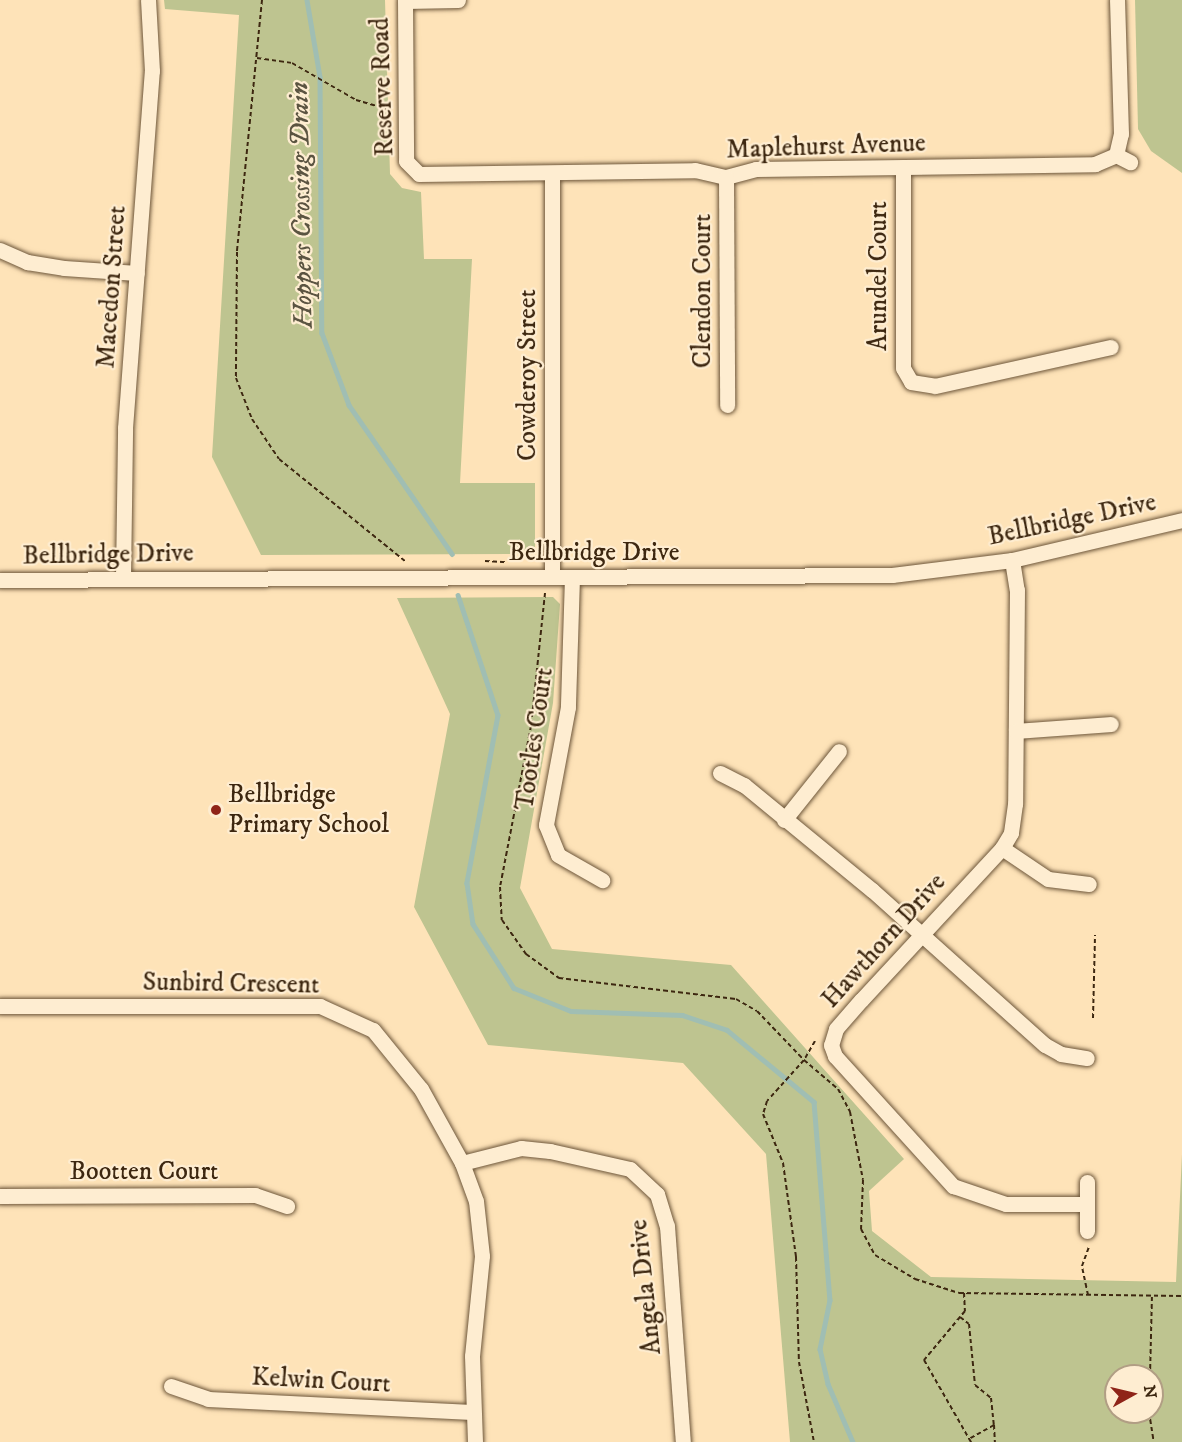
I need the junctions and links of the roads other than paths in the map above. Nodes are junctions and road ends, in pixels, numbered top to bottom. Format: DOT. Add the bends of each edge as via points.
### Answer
graph roads {
  1 [pos="148,0"];
  2 [pos="405,0"];
  3 [pos="458,0"];
  4 [pos="1117,0"];
  5 [pos="1116,154"];
  6 [pos="1130,162"];
  7 [pos="903,167"];
  8 [pos="412,171"];
  9 [pos="552,173"];
  10 [pos="726,177"];
  11 [pos="0,250"];
  12 [pos="138,273"];
  13 [pos="1111,347"];
  14 [pos="911,382"];
  15 [pos="902,396"];
  16 [pos="727,405"];
  17 [pos="1182,520"];
  18 [pos="1012,560"];
  19 [pos="572,577"];
  20 [pos="123,578"];
  21 [pos="552,578"];
  22 [pos="0,580"];
  23 [pos="1111,724"];
  24 [pos="1016,731"];
  25 [pos="839,751"];
  26 [pos="720,773"];
  27 [pos="784,820"];
  28 [pos="1002,848"];
  29 [pos="602,879"];
  30 [pos="1089,884"];
  31 [pos="922,934"];
  32 [pos="0,1006"];
  33 [pos="1086,1058"];
  34 [pos="462,1163"];
  35 [pos="1087,1182"];
  36 [pos="0,1196"];
  37 [pos="1087,1204"];
  38 [pos="287,1206"];
  39 [pos="1088,1238"];
  40 [pos="171,1386"];
  41 [pos="472,1412"];
  42 [pos="475,1442"];
  43 [pos="683,1442"];
  1 -- 12 [label="street, Macedon Street" via="152,71"];
  2 -- 3 [label="street"];
  2 -- 8 [label="street, Reserve Road" via="406,160"];
  4 -- 5 [label="street" via="1121,134"];
  5 -- 6 [label="street"];
  5 -- 7 [label="street, Maplehurst Avenue" via="1095,164"];
  7 -- 10 [label="street, Maplehurst Avenue" via="756,169"];
  7 -- 14 [label="street, Arundel Court" via="903,368"];
  8 -- 9 [label="street, Maplehurst Avenue"];
  9 -- 10 [label="street, Maplehurst Avenue" via="694,170"];
  9 -- 21 [label="street, Cowderoy Street"];
  10 -- 16 [label="street, Clendon Court"];
  11 -- 12 [label="street" via="27,262"];
  12 -- 20 [label="street, Macedon Street" via="125,428"];
  13 -- 14 [label="street, Arundel Court" via="935,386"];
  14 -- 15 [label="street, Arundel Court"];
  17 -- 18 [label="street, Bellbridge Drive"];
  18 -- 19 [label="street, Bellbridge Drive" via="892,575"];
  18 -- 24 [label="street, Hawthorn Drive" via="1017,591"];
  19 -- 21 [label="street, Bellbridge Drive"];
  19 -- 29 [label="street, Tootles Court" via="568,707 546,825 558,855"];
  20 -- 21 [label="street, Bellbridge Drive"];
  20 -- 22 [label="street, Bellbridge Drive"];
  23 -- 24 [label="street"];
  24 -- 28 [label="street, Hawthorn Drive" via="1013,820"];
  25 -- 27 [label="street"];
  26 -- 27 [label="street" via="744,785"];
  27 -- 31 [label="street"];
  28 -- 30 [label="street" via="1048,879"];
  28 -- 31 [label="street, Hawthorn Drive"];
  31 -- 33 [label="street" via="1045,1045 1061,1054"];
  31 -- 37 [label="street, Hawthorn Drive" via="836,1029 832,1051 953,1186 1006,1204"];
  32 -- 34 [label="street, Sunbird Crescent" via="320,1006 373,1030 398,1056"];
  34 -- 41 [label="street, Sunbird Crescent" via="476,1201 482,1256"];
  34 -- 43 [label="street, Angela Drive" via="521,1148 550,1151 630,1169 657,1194 667,1226"];
  35 -- 37 [label="street"];
  36 -- 38 [label="street, Bootten Court" via="255,1195"];
  37 -- 39 [label="street"];
  40 -- 41 [label="street, Kelwin Court" via="208,1399"];
  41 -- 42 [label="street, Sunbird Crescent"];
}
